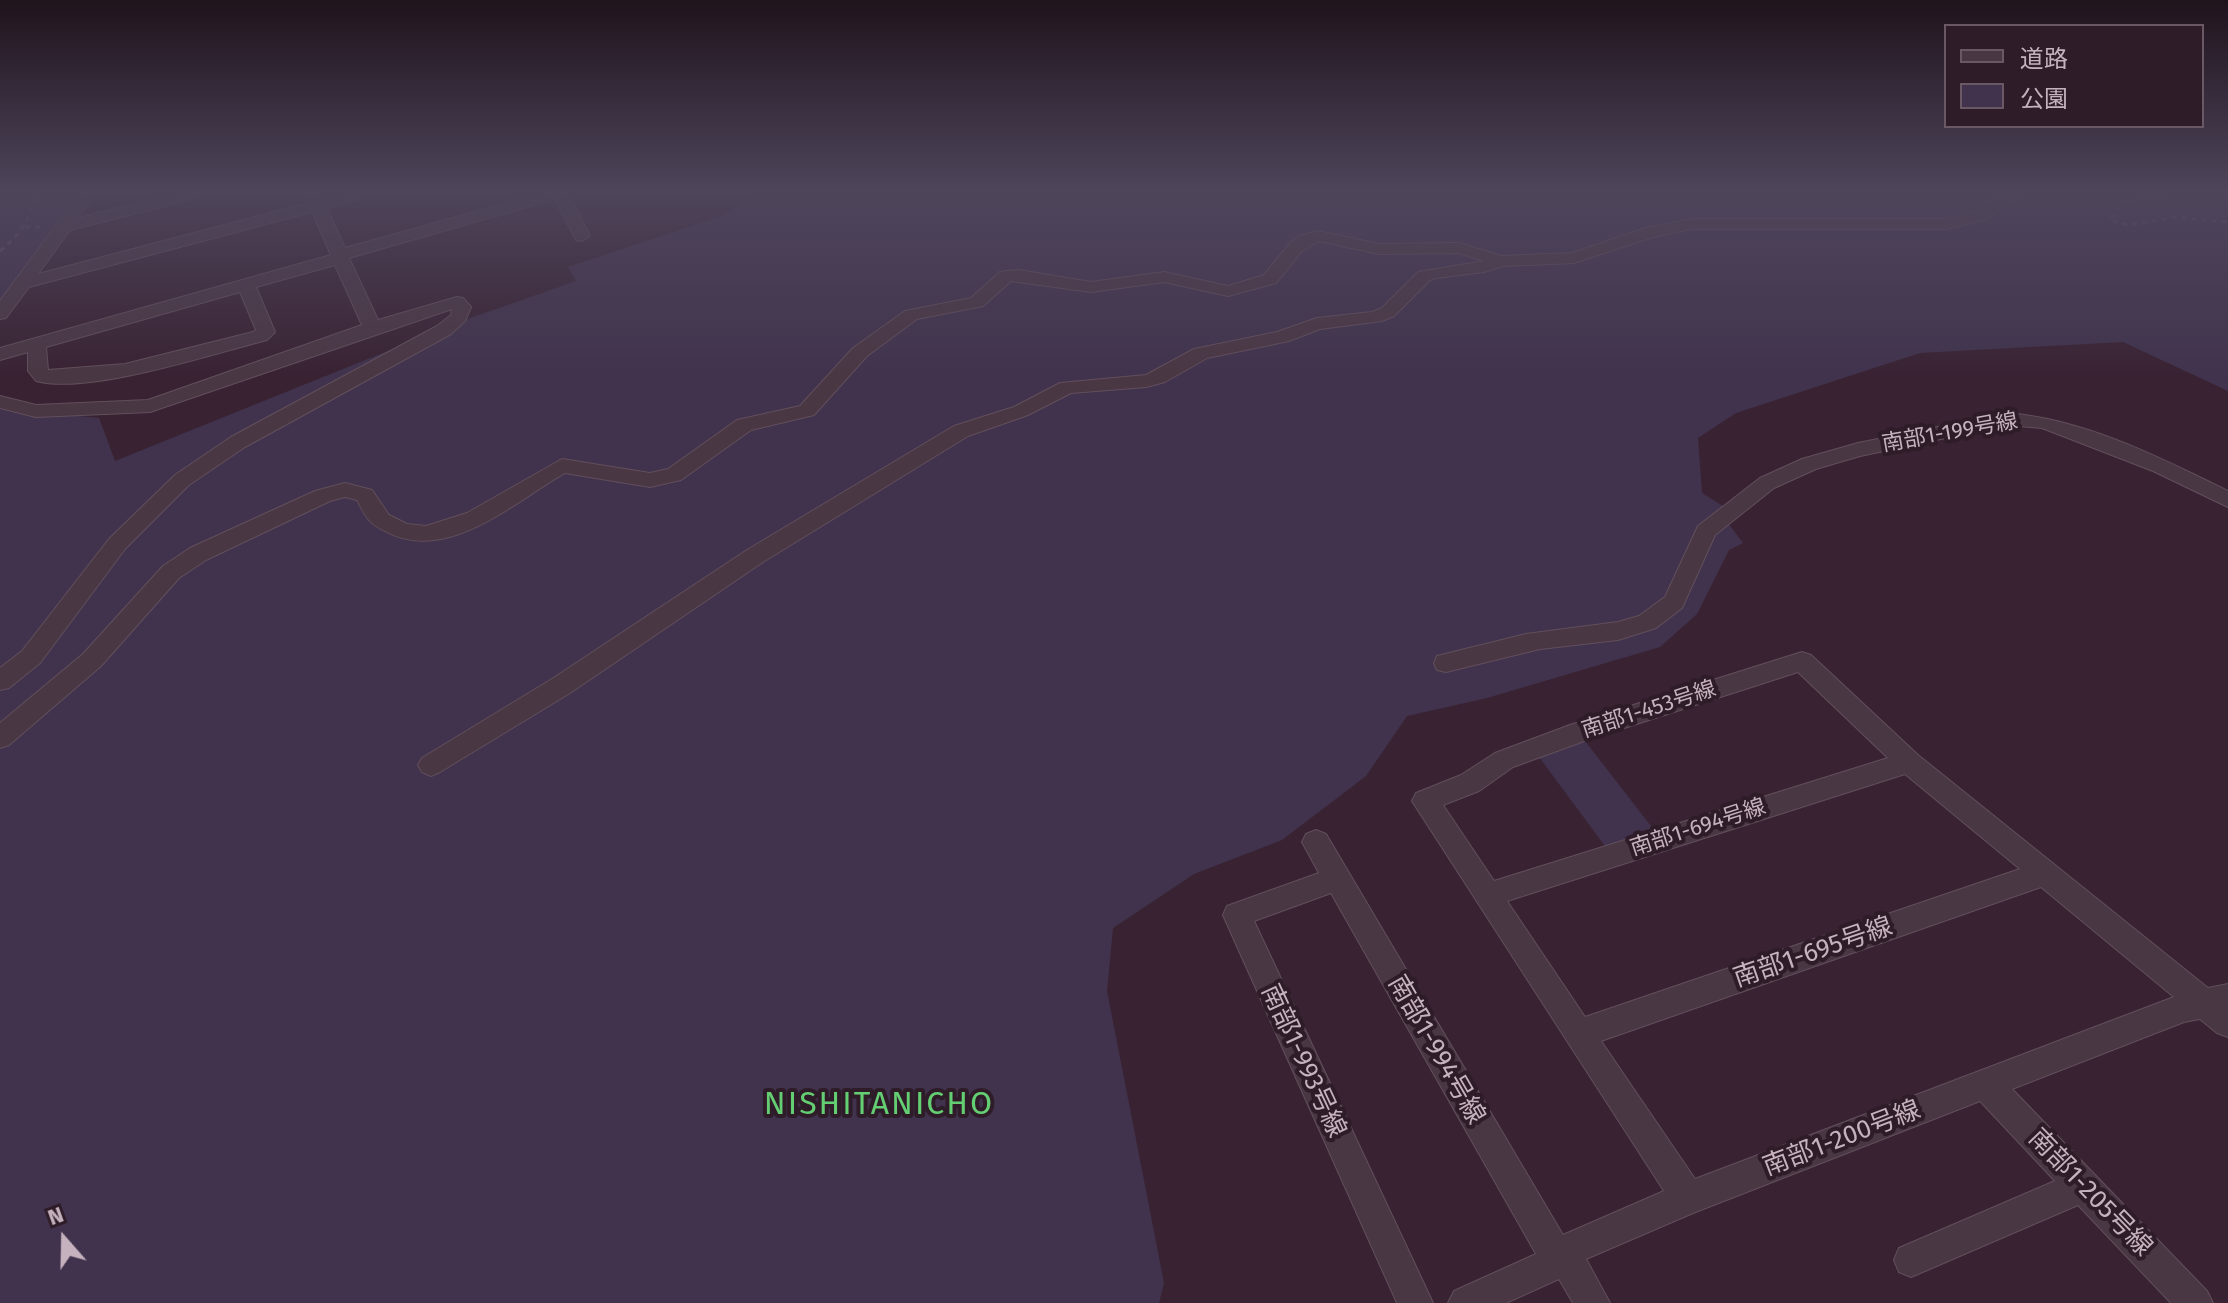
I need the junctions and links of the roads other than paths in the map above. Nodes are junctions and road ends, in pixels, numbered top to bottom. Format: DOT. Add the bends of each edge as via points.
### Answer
graph roads {
  1 [pos="45,254"];
  2 [pos="124,254"];
  3 [pos="339,254"];
  4 [pos="351,254"];
  5 [pos="1290,254"];
  6 [pos="1478,254"];
  7 [pos="1587,254"];
  8 [pos="340,257"];
  9 [pos="1501,261"];
  10 [pos="23,283"];
  11 [pos="247,286"];
  12 [pos="0,314"];
  13 [pos="372,328"];
  14 [pos="37,346"];
  15 [pos="0,354"];
  16 [pos="0,402"];
  17 [pos="2228,500"];
  18 [pos="1446,663"];
  19 [pos="0,681"];
  20 [pos="0,738"];
  21 [pos="1909,762"];
  22 [pos="431,765"];
  23 [pos="1316,842"];
  24 [pos="2045,873"];
  25 [pos="1337,879"];
  26 [pos="1488,895"];
  27 [pos="2215,1000"];
  28 [pos="2228,1023"];
  29 [pos="1581,1033"];
  30 [pos="1985,1084"];
  31 [pos="2083,1186"];
  32 [pos="1688,1198"];
  33 [pos="1556,1259"];
  34 [pos="1911,1260"];
  35 [pos="1415,1303"];
  36 [pos="1466,1303"];
  37 [pos="1592,1303"];
  38 [pos="2195,1303"];
  1 -- 10 [label="street"];
  2 -- 10 [label="street"];
  3 -- 8 [label="street"];
  4 -- 8 [label="street"];
  5 -- 20 [label="street" via="1270,279 1228,291 1164,277 1100,287 1006,276 977,302 902,320 860,352 807,411 744,425 674,475 650,480 562,466 475,520 437,532 391,526 378,519 364,495 345,490 323,496 198,554 171,572 92,660"];
  6 -- 9 [label="street"];
  7 -- 9 [label="street"];
  8 -- 11 [label="street"];
  8 -- 13 [label="street"];
  9 -- 22 [label="street" via="1424,276 1396,306 1376,317 1317,324 1282,337 1201,353 1146,381 1067,387 1021,411 961,431 755,556 561,686"];
  10 -- 12 [label="street"];
  11 -- 14 [label="street"];
  11 -- 14 [label="street" via="266,332 260,336 69,378 43,377"];
  13 -- 16 [label="street" via="150,406 36,411"];
  13 -- 19 [label="street" via="437,306 457,302 462,307 444,330 238,442 174,486 117,544 31,657"];
  14 -- 15 [label="street"];
  17 -- 18 [label="street, 南部1-199号線" via="2160,466 2026,419 1911,437 1809,464 1767,483 1721,516 1700,541 1674,602 1645,624 1620,633 1554,638"];
  21 -- 24 [label="street, 南部1-453号線"];
  21 -- 26 [label="street, 南部1-694号線"];
  21 -- 26 [label="street, 南部1-453号線" via="1802,661 1579,732 1504,760 1470,783 1425,801"];
  23 -- 25 [label="street, 南部1-994号線"];
  24 -- 27 [label="street, 南部1-453号線"];
  24 -- 29 [label="street, 南部1-695号線"];
  25 -- 33 [label="street, 南部1-994号線"];
  25 -- 35 [label="street, 南部1-993号線" via="1237,915"];
  26 -- 29 [label="street, 南部1-453号線"];
  27 -- 28 [label="street, 南部1-453号線"];
  27 -- 30 [label="street, 南部1-200号線"];
  29 -- 32 [label="street, 南部1-453号線"];
  30 -- 31 [label="street, 南部1-205号線"];
  30 -- 32 [label="street, 南部1-200号線"];
  31 -- 34 [label="street"];
  31 -- 38 [label="street, 南部1-205号線"];
  32 -- 33 [label="street, 南部1-200号線"];
  33 -- 36 [label="street, 南部1-200号線"];
  33 -- 37 [label="street, 南部1-994号線"];
}
